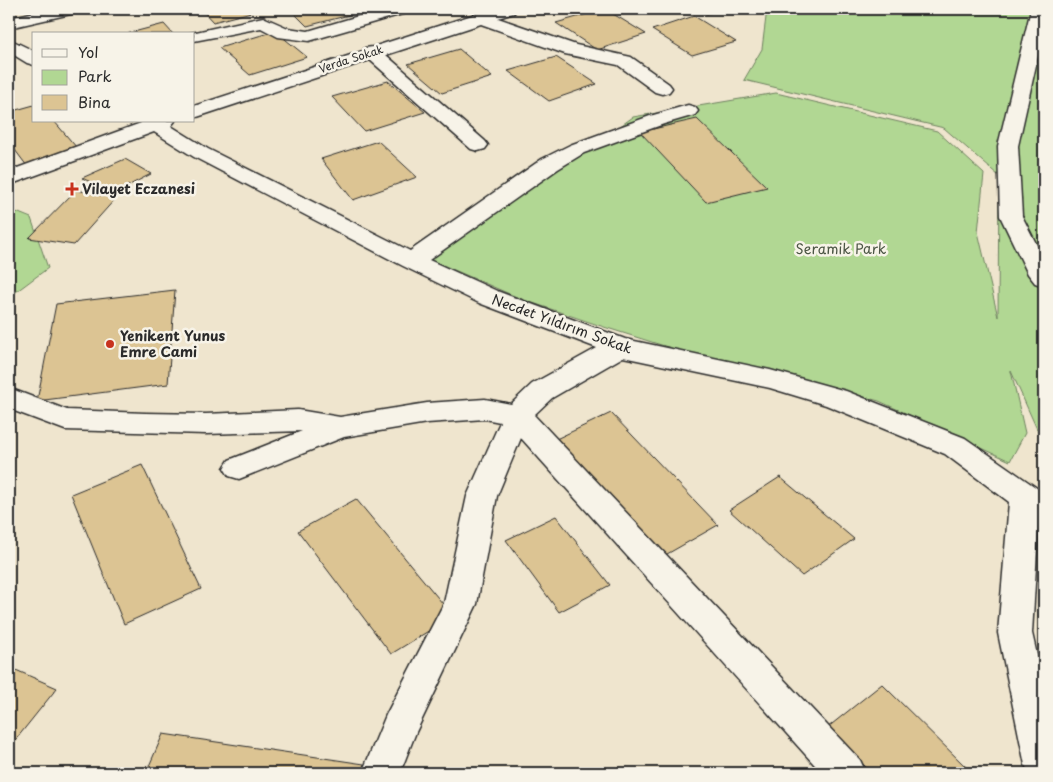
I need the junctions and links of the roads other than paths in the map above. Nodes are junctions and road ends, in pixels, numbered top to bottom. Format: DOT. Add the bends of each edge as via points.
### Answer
graph roads {
  1 [pos="69,9"];
  2 [pos="400,9"];
  3 [pos="508,9"];
  4 [pos="1040,9"];
  5 [pos="481,18"];
  6 [pos="9,24"];
  7 [pos="195,36"];
  8 [pos="9,44"];
  9 [pos="371,52"];
  10 [pos="32,58"];
  11 [pos="662,88"];
  12 [pos="688,111"];
  13 [pos="195,112"];
  14 [pos="157,122"];
  15 [pos="478,145"];
  16 [pos="9,178"];
  17 [pos="411,261"];
  18 [pos="1044,278"];
  19 [pos="620,347"];
  20 [pos="9,398"];
  21 [pos="516,415"];
  22 [pos="340,427"];
  23 [pos="240,468"];
  24 [pos="1034,502"];
  25 [pos="1044,765"];
  26 [pos="381,773"];
  27 [pos="847,773"];
  1 -- 6 [label="street"];
  2 -- 7 [label="street" via="309,36 284,33 263,22"];
  3 -- 5 [label="street, Verda Sokak"];
  4 -- 18 [label="street" via="1008,146 1011,216"];
  5 -- 9 [label="street, Verda Sokak"];
  5 -- 11 [label="street" via="571,50 624,62"];
  8 -- 10 [label="street"];
  9 -- 13 [label="street, Verda Sokak"];
  9 -- 15 [label="street"];
  12 -- 17 [label="street" via="577,150 543,169"];
  14 -- 16 [label="street"];
  14 -- 17 [label="street, Necdet Yıldırım Sokak" via="201,153"];
  17 -- 19 [label="street, Necdet Yıldırım Sokak" via="488,297"];
  19 -- 21 [label="street" via="542,391"];
  19 -- 24 [label="street, Necdet Yıldırım Sokak" via="770,379 836,398 955,446"];
  20 -- 22 [label="street" via="65,420 197,424 298,420"];
  21 -- 22 [label="street" via="485,409 437,412"];
  21 -- 26 [label="street" via="482,496 460,604 399,726"];
  21 -- 27 [label="street"];
  22 -- 23 [label="street"];
  24 -- 25 [label="street" via="1015,633"];
}
